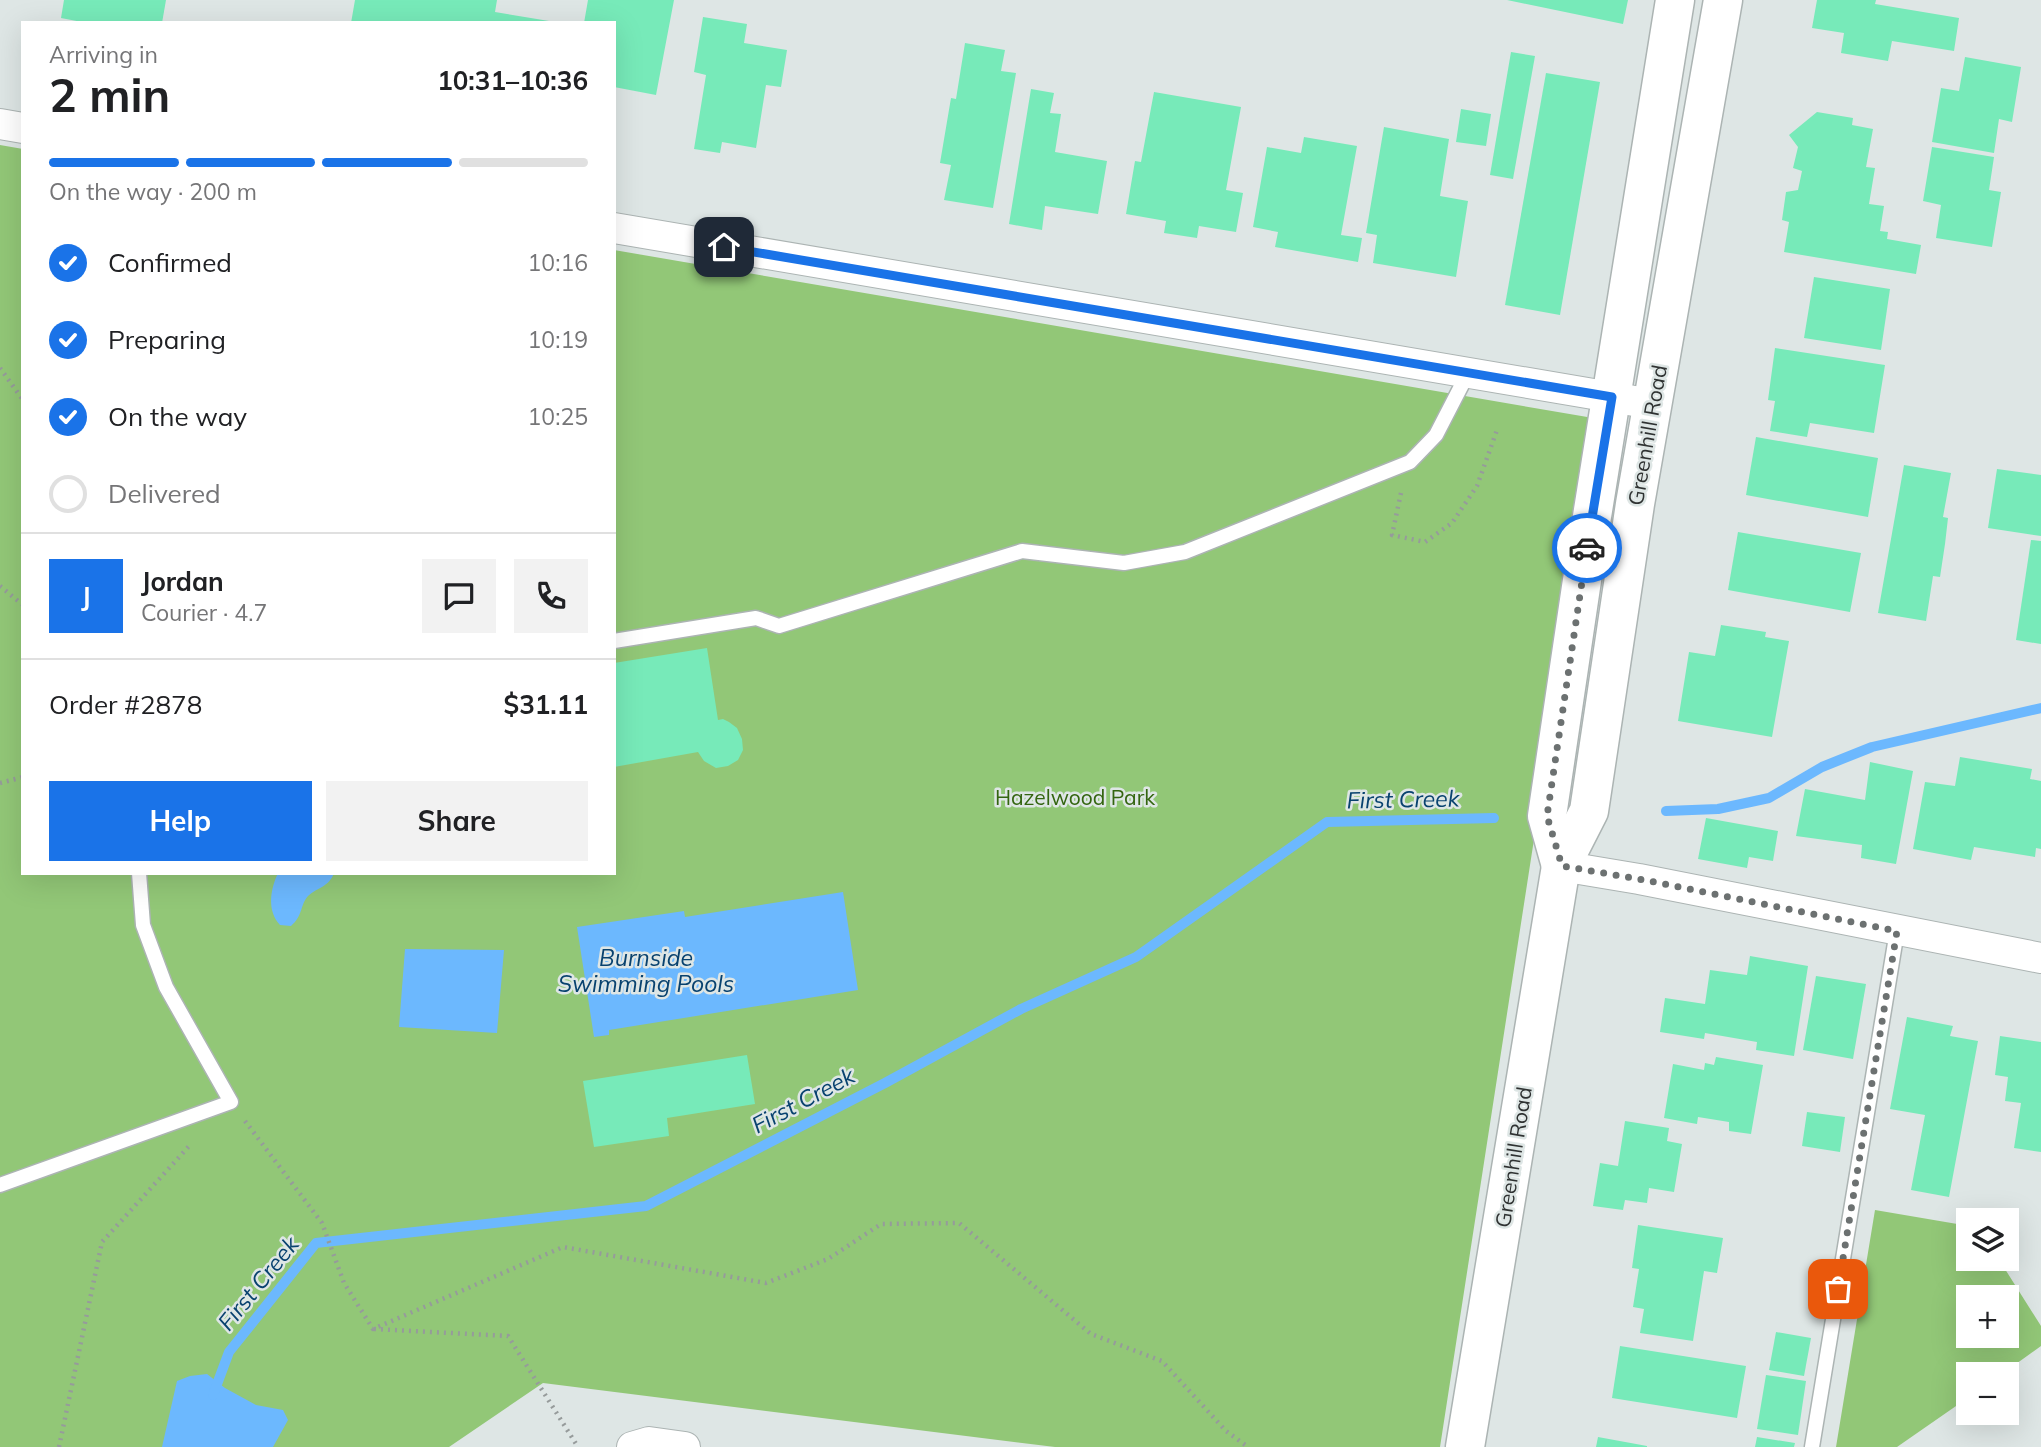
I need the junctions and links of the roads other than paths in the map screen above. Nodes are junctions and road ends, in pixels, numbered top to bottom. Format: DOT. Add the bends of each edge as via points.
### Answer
graph roads {
  1 [pos="1675,0"];
  2 [pos="1723,0"];
  3 [pos="0,124"];
  4 [pos="21,128"];
  5 [pos="616,228"];
  6 [pos="1468,373"];
  7 [pos="1612,397"];
  8 [pos="1652,404"];
  9 [pos="616,641"];
  10 [pos="1562,866"];
  11 [pos="139,875"];
  12 [pos="1897,931"];
  13 [pos="2041,958"];
  14 [pos="0,1185"];
  15 [pos="632,1447"];
  16 [pos="685,1447"];
  17 [pos="1465,1447"];
  18 [pos="1812,1447"];
  1 -- 7 [label="main road, Greenhill Road"];
  2 -- 8 [label="main road, Greenhill Road"];
  3 -- 4 [label="street"];
  5 -- 6 [label="street"];
  6 -- 7 [label="street"];
  6 -- 9 [label="lane" via="1436,435 1410,462 1185,552 1125,563 1022,551 779,626 756,618"];
  7 -- 8 [label="street"];
  7 -- 10 [label="main road, Greenhill Road" via="1547,816"];
  8 -- 10 [label="main road, Greenhill Road" via="1589,811"];
  10 -- 12 [label="street"];
  10 -- 17 [label="main road, Greenhill Road"];
  11 -- 14 [label="lane" via="142,925 166,987 231,1102"];
  12 -- 13 [label="street"];
  12 -- 18 [label="lane"];
  15 -- 16 [label="street" via="649,1442"];
}
